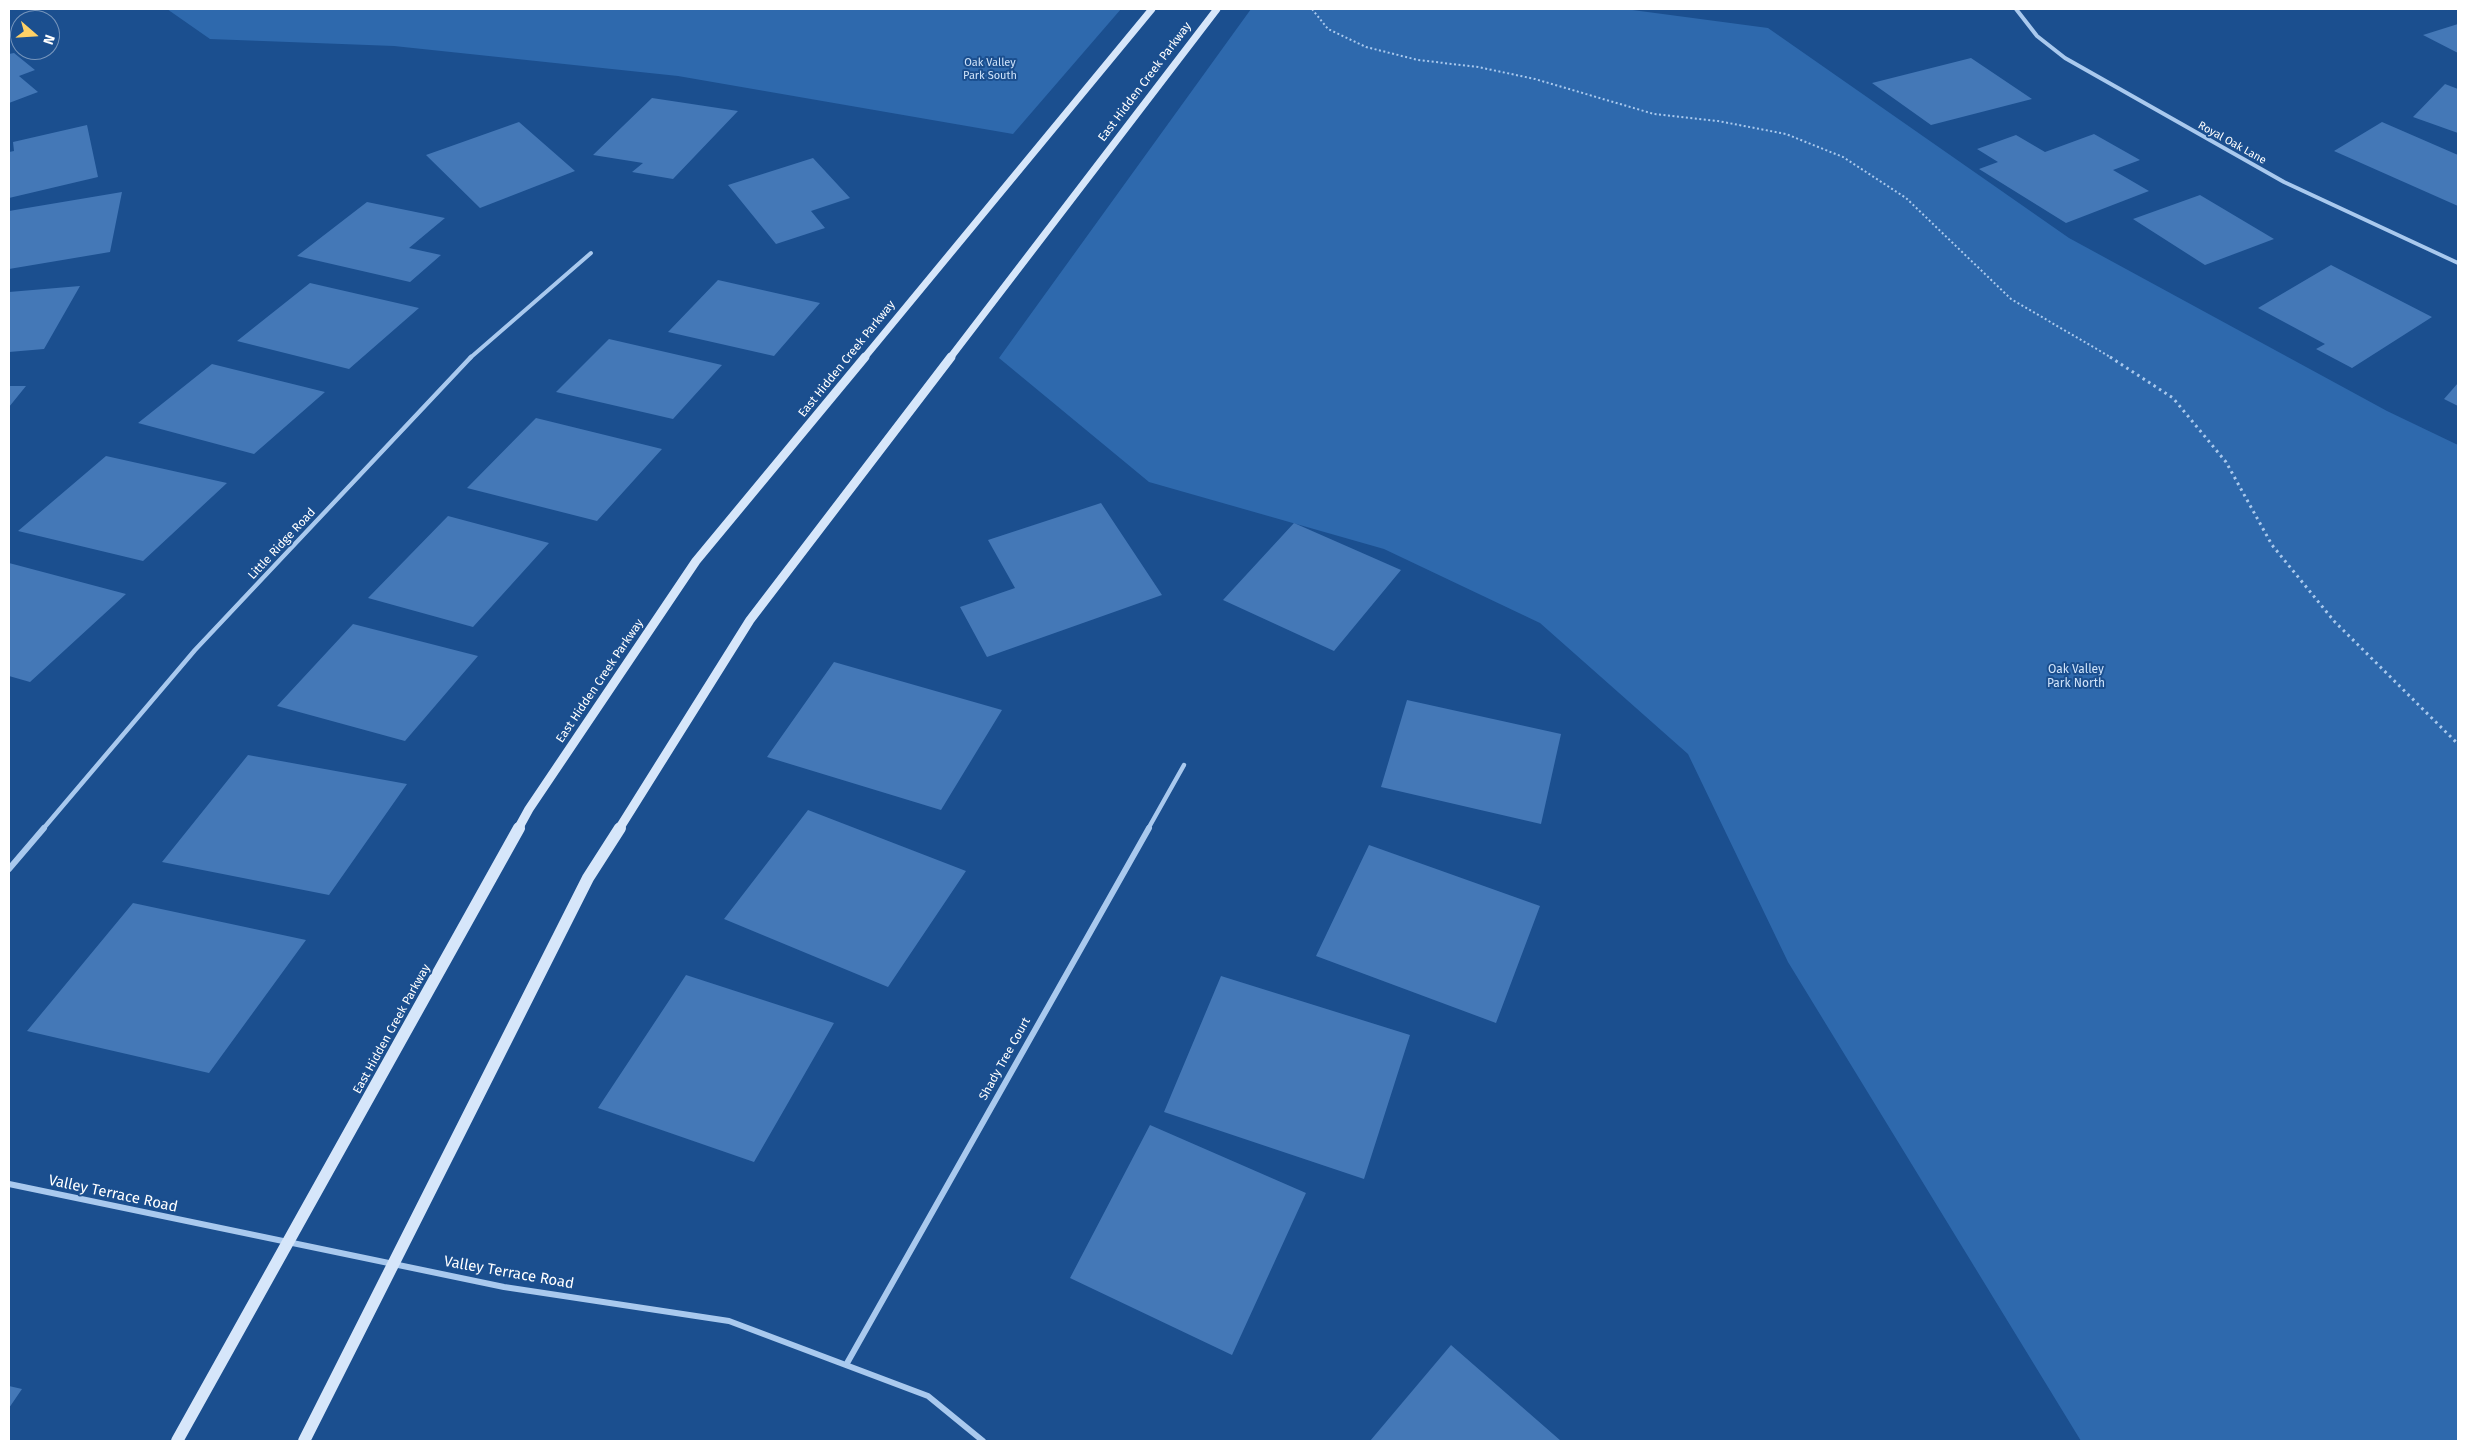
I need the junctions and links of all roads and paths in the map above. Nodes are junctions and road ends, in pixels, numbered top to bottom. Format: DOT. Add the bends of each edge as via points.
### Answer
graph roads {
  1 [pos="1152,9"];
  2 [pos="1217,9"];
  3 [pos="1312,9"];
  4 [pos="2016,9"];
  5 [pos="591,253"];
  6 [pos="2458,263"];
  7 [pos="2458,744"];
  8 [pos="1184,765"];
  9 [pos="9,868"];
  10 [pos="9,1184"];
  11 [pos="287,1243"];
  12 [pos="394,1265"];
  13 [pos="846,1365"];
  14 [pos="177,1441"];
  15 [pos="304,1441"];
  16 [pos="983,1441"];
  1 -- 11 [label="main road, East Hidden Creek Parkway" via="696,561 529,808"];
  2 -- 12 [label="main road, East Hidden Creek Parkway" via="750,620 588,878"];
  3 -- 7 [label="path" via="1328,29 1366,47 1418,60 1478,67 1536,79 1654,114 1718,121 1786,134 1843,157 1906,198 2011,299 2173,398 2226,462 2272,544 2334,621"];
  4 -- 6 [label="street, Royal Oak Lane" via="2037,36 2065,58 2284,182"];
  5 -- 9 [label="street, Little Ridge Road" via="459,371 195,650"];
  8 -- 13 [label="street, Shady Tree Court"];
  10 -- 11 [label="street, Valley Terrace Road"];
  11 -- 12 [label="street, Valley Terrace Road"];
  11 -- 14 [label="main road, East Hidden Creek Parkway"];
  12 -- 13 [label="street, Valley Terrace Road" via="504,1287 729,1321"];
  12 -- 15 [label="main road, East Hidden Creek Parkway"];
  13 -- 16 [label="street, Valley Terrace Road" via="928,1396"];
}
